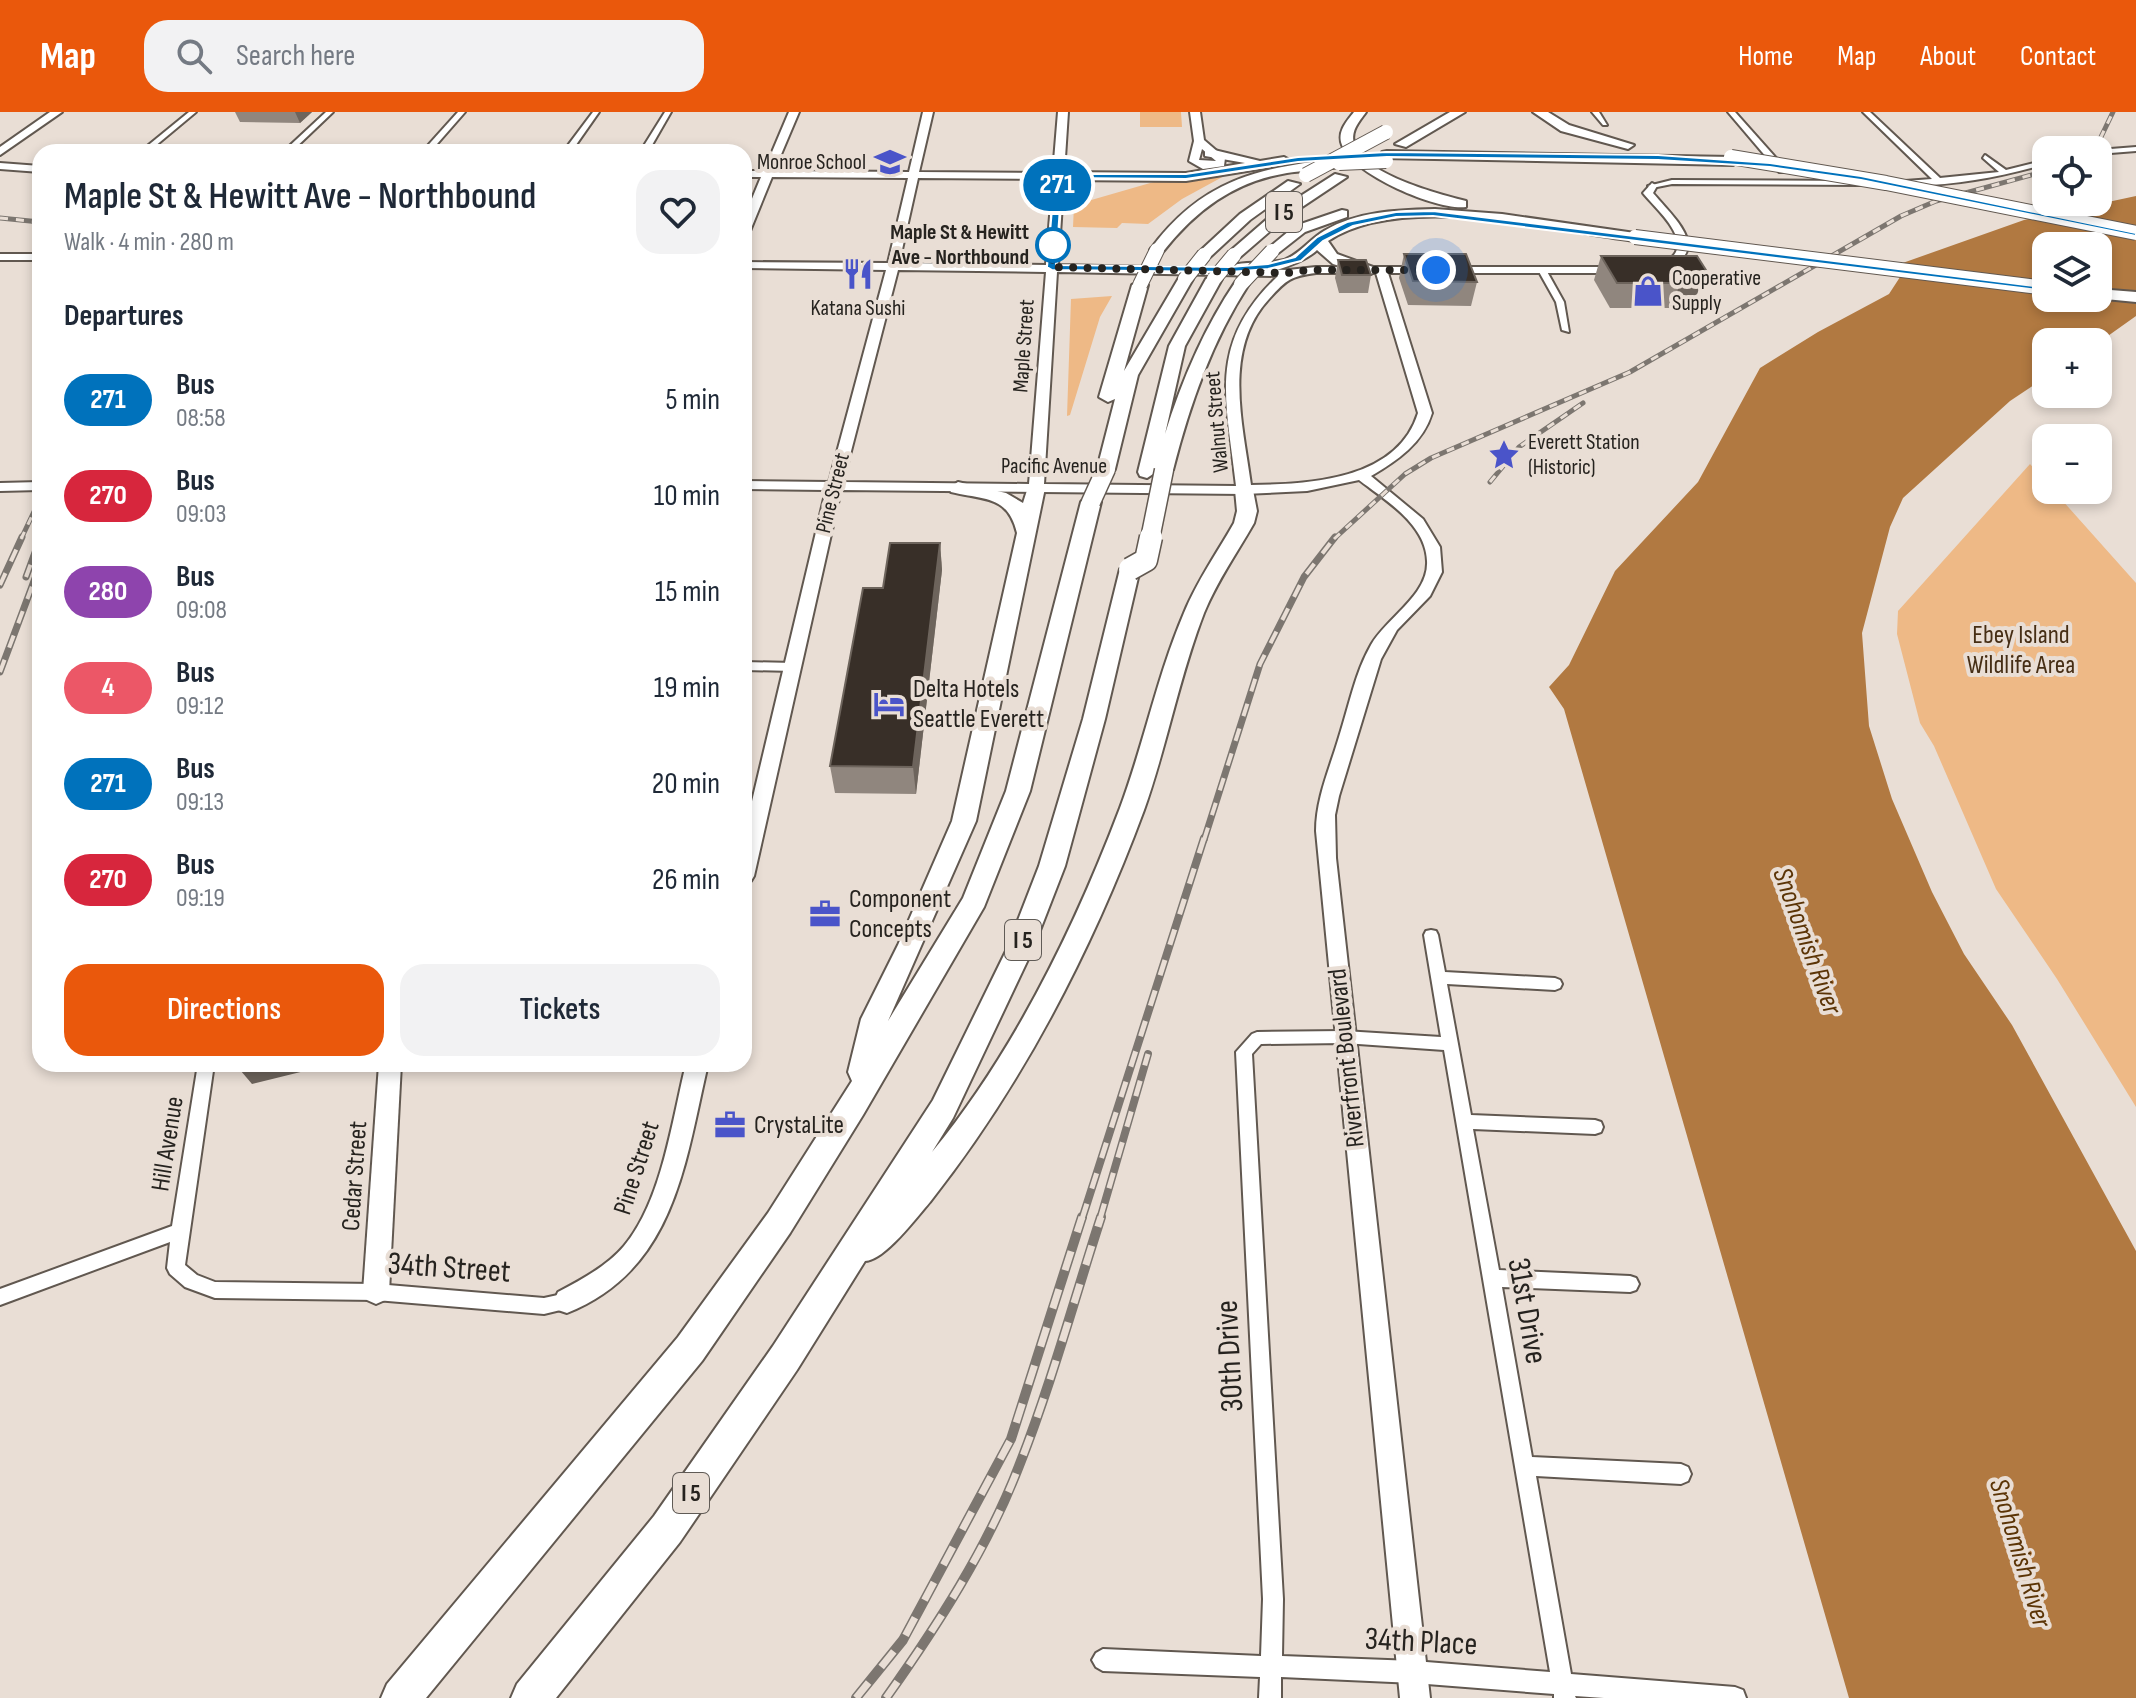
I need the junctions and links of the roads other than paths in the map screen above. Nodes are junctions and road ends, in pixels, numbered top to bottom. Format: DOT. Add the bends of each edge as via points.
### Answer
graph roads {
  1 [pos="57,112"];
  2 [pos="193,112"];
  3 [pos="330,112"];
  4 [pos="462,112"];
  5 [pos="596,112"];
  6 [pos="668,112"];
  7 [pos="794,112"];
  8 [pos="928,112"];
  9 [pos="1063,112"];
  10 [pos="1195,112"];
  11 [pos="1360,112"];
  12 [pos="1459,112"];
  13 [pos="1595,112"];
  14 [pos="1731,112"];
  15 [pos="1866,112"];
  16 [pos="1542,115"];
  17 [pos="1605,124"];
  18 [pos="1392,129"];
  19 [pos="1199,141"];
  20 [pos="154,144"];
  21 [pos="296,144"];
  22 [pos="433,144"];
  23 [pos="573,144"];
  24 [pos="649,144"];
  25 [pos="2136,149"];
  26 [pos="2112,151"];
  27 [pos="0,152"];
  28 [pos="1210,153"];
  29 [pos="1985,157"];
  30 [pos="1732,159"];
  31 [pos="1284,161"];
  32 [pos="1337,166"];
  33 [pos="2032,166"];
  34 [pos="0,168"];
  35 [pos="32,168"];
  36 [pos="2005,173"];
  37 [pos="752,174"];
  38 [pos="769,174"];
  39 [pos="915,175"];
  40 [pos="1058,176"];
  41 [pos="1940,182"];
  42 [pos="1793,183"];
  43 [pos="1652,186"];
  44 [pos="752,213"];
  45 [pos="2136,233"];
  46 [pos="1635,237"];
  47 [pos="1320,239"];
  48 [pos="0,257"];
  49 [pos="32,257"];
  50 [pos="752,265"];
  51 [pos="893,266"];
  52 [pos="1052,267"];
  53 [pos="1235,270"];
  54 [pos="1374,270"];
  55 [pos="1542,270"];
  56 [pos="1288,273"];
  57 [pos="2032,286"];
  58 [pos="2112,295"];
  59 [pos="2136,297"];
  60 [pos="1566,330"];
  61 [pos="1241,460"];
  62 [pos="1102,469"];
  63 [pos="1156,471"];
  64 [pos="1361,475"];
  65 [pos="752,485"];
  66 [pos="32,486"];
  67 [pos="834,486"];
  68 [pos="0,487"];
  69 [pos="958,488"];
  70 [pos="1036,488"];
  71 [pos="1196,489"];
  72 [pos="1244,490"];
  73 [pos="1027,534"];
  74 [pos="752,666"];
  75 [pos="794,667"];
  76 [pos="752,843"];
  77 [pos="1431,935"];
  78 [pos="1439,978"];
  79 [pos="1555,984"];
  80 [pos="1344,1037"];
  81 [pos="1450,1044"];
  82 [pos="205,1072"];
  83 [pos="390,1072"];
  84 [pos="695,1072"];
  85 [pos="853,1106"];
  86 [pos="1464,1122"];
  87 [pos="1595,1127"];
  88 [pos="180,1231"];
  89 [pos="837,1278"];
  90 [pos="1490,1278"];
  91 [pos="1630,1284"];
  92 [pos="376,1292"];
  93 [pos="0,1297"];
  94 [pos="567,1301"];
  95 [pos="1524,1466"];
  96 [pos="1681,1474"];
  97 [pos="1103,1660"];
  98 [pos="1272,1668"];
  99 [pos="1415,1685"];
  100 [pos="1564,1691"];
  101 [pos="401,1698"];
  102 [pos="531,1698"];
  103 [pos="1270,1698"];
  104 [pos="1735,1698"];
  1 -- 27 [label="main road"];
  2 -- 20 [label="street"];
  3 -- 21 [label="street"];
  4 -- 22 [label="street"];
  5 -- 23 [label="street"];
  6 -- 24 [label="street"];
  7 -- 38 [label="street"];
  8 -- 39 [label="street, Pine Street"];
  9 -- 40 [label="street, Maple Street"];
  10 -- 19 [label="street"];
  11 -- 46 [label="highway" via="1348,125 1346,140 1361,161 1393,182 1466,205"];
  12 -- 32 [label="highway, I 5, bridge" via="1401,144"];
  13 -- 17 [label="street"];
  14 -- 42 [label="street"];
  15 -- 41 [label="street"];
  16 -- 30 [label="highway" via="1611,142"];
  18 -- 62 [label="highway, I 5, bridge" via="1306,175 1245,217 1204,255 1162,315 1130,375"];
  19 -- 28 [label="street"];
  19 -- 28 [label="street" via="1195,163 1220,164"];
  25 -- 26 [label="street"];
  28 -- 31 [label="highway"];
  29 -- 36 [label="street"];
  30 -- 32 [label="highway, bridge" via="1386,158"];
  30 -- 45 [label="highway, bridge"];
  31 -- 32 [label="highway"];
  31 -- 40 [label="highway" via="1186,177"];
  32 -- 53 [label="highway, I 5" via="1279,216"];
  32 -- 62 [label="highway, bridge" via="1278,169 1220,189 1180,221 1157,250 1140,285 1107,401"];
  33 -- 36 [label="street"];
  34 -- 35 [label="street"];
  36 -- 41 [label="street"];
  37 -- 38 [label="street"];
  38 -- 39 [label="street"];
  38 -- 44 [label="street"];
  39 -- 40 [label="street"];
  39 -- 51 [label="street, Pine Street"];
  40 -- 52 [label="street, Maple Street"];
  41 -- 42 [label="street"];
  42 -- 43 [label="street"];
  43 -- 55 [label="street" via="1648,193 1685,239 1679,259 1643,269"];
  46 -- 47 [label="highway" via="1433,213 1367,219"];
  46 -- 53 [label="highway, bridge" via="1460,209 1398,207 1323,219"];
  46 -- 57 [label="highway, bridge"];
  47 -- 53 [label="highway" via="1298,259"];
  47 -- 54 [label="highway" via="1330,256"];
  48 -- 49 [label="street"];
  50 -- 51 [label="street"];
  51 -- 52 [label="street"];
  51 -- 67 [label="street, Pine Street"];
  52 -- 53 [label="street"];
  52 -- 70 [label="street, Maple Street"];
  53 -- 56 [label="street"];
  53 -- 63 [label="highway"];
  53 -- 63 [label="highway, I 5, bridge" via="1214,279 1177,346"];
  54 -- 55 [label="street"];
  54 -- 56 [label="street"];
  54 -- 64 [label="street" via="1425,413 1414,437"];
  55 -- 60 [label="street" via="1560,302"];
  56 -- 61 [label="street, Walnut Street" via="1250,315 1235,351"];
  58 -- 59 [label="highway"];
  61 -- 71 [label="street" via="1223,479"];
  61 -- 72 [label="street, Walnut Street"];
  62 -- 85 [label="highway, I 5, bridge" via="1018,791 975,900"];
  63 -- 89 [label="highway, I 5, bridge" via="1146,560 1130,569 1063,828 1019,951 943,1109"];
  64 -- 72 [label="street, Pacific Avenue" via="1312,488"];
  64 -- 80 [label="street, Riverfront Boulevard" via="1413,520 1433,550 1435,573 1374,651 1326,814"];
  65 -- 67 [label="street, Pacific Avenue"];
  66 -- 68 [label="street"];
  67 -- 69 [label="street, Pacific Avenue"];
  67 -- 75 [label="street, Pine Street"];
  69 -- 70 [label="street, Pacific Avenue"];
  69 -- 73 [label="highway" via="1009,502 1020,510"];
  70 -- 71 [label="street, Pacific Avenue"];
  70 -- 73 [label="highway"];
  71 -- 72 [label="street, Pacific Avenue"];
  72 -- 89 [label="highway" via="1244,523 1196,609 1128,819 1063,964 952,1153 897,1219"];
  73 -- 85 [label="highway" via="964,821 875,1019"];
  74 -- 75 [label="street"];
  75 -- 76 [label="street, Pine Street"];
  77 -- 78 [label="street, 31st Drive"];
  78 -- 79 [label="street"];
  78 -- 81 [label="street, 31st Drive"];
  80 -- 81 [label="street"];
  80 -- 98 [label="street, 30th Drive" via="1257,1038 1244,1052 1273,1599"];
  80 -- 99 [label="street, Riverfront Boulevard"];
  81 -- 86 [label="street, 31st Drive"];
  82 -- 88 [label="street, Hill Avenue"];
  83 -- 92 [label="street, Cedar Street"];
  84 -- 94 [label="street, Pine Street" via="663,1193 634,1253"];
  85 -- 101 [label="highway, I 5" via="690,1349"];
  86 -- 87 [label="street"];
  86 -- 90 [label="street, 31st Drive"];
  88 -- 92 [label="street, 34th Street" via="176,1268 215,1290"];
  88 -- 93 [label="street"];
  89 -- 102 [label="highway, I 5" via="667,1529"];
  90 -- 91 [label="street"];
  90 -- 95 [label="street, 31st Drive"];
  92 -- 94 [label="street, 34th Street" via="544,1306"];
  95 -- 96 [label="street"];
  95 -- 100 [label="street, 31st Drive"];
  97 -- 98 [label="street, 34th Place"];
  98 -- 99 [label="street, 34th Place"];
  98 -- 103 [label="street, 30th Drive"];
  99 -- 100 [label="street, 34th Place"];
  100 -- 104 [label="street, 34th Place"];
}
